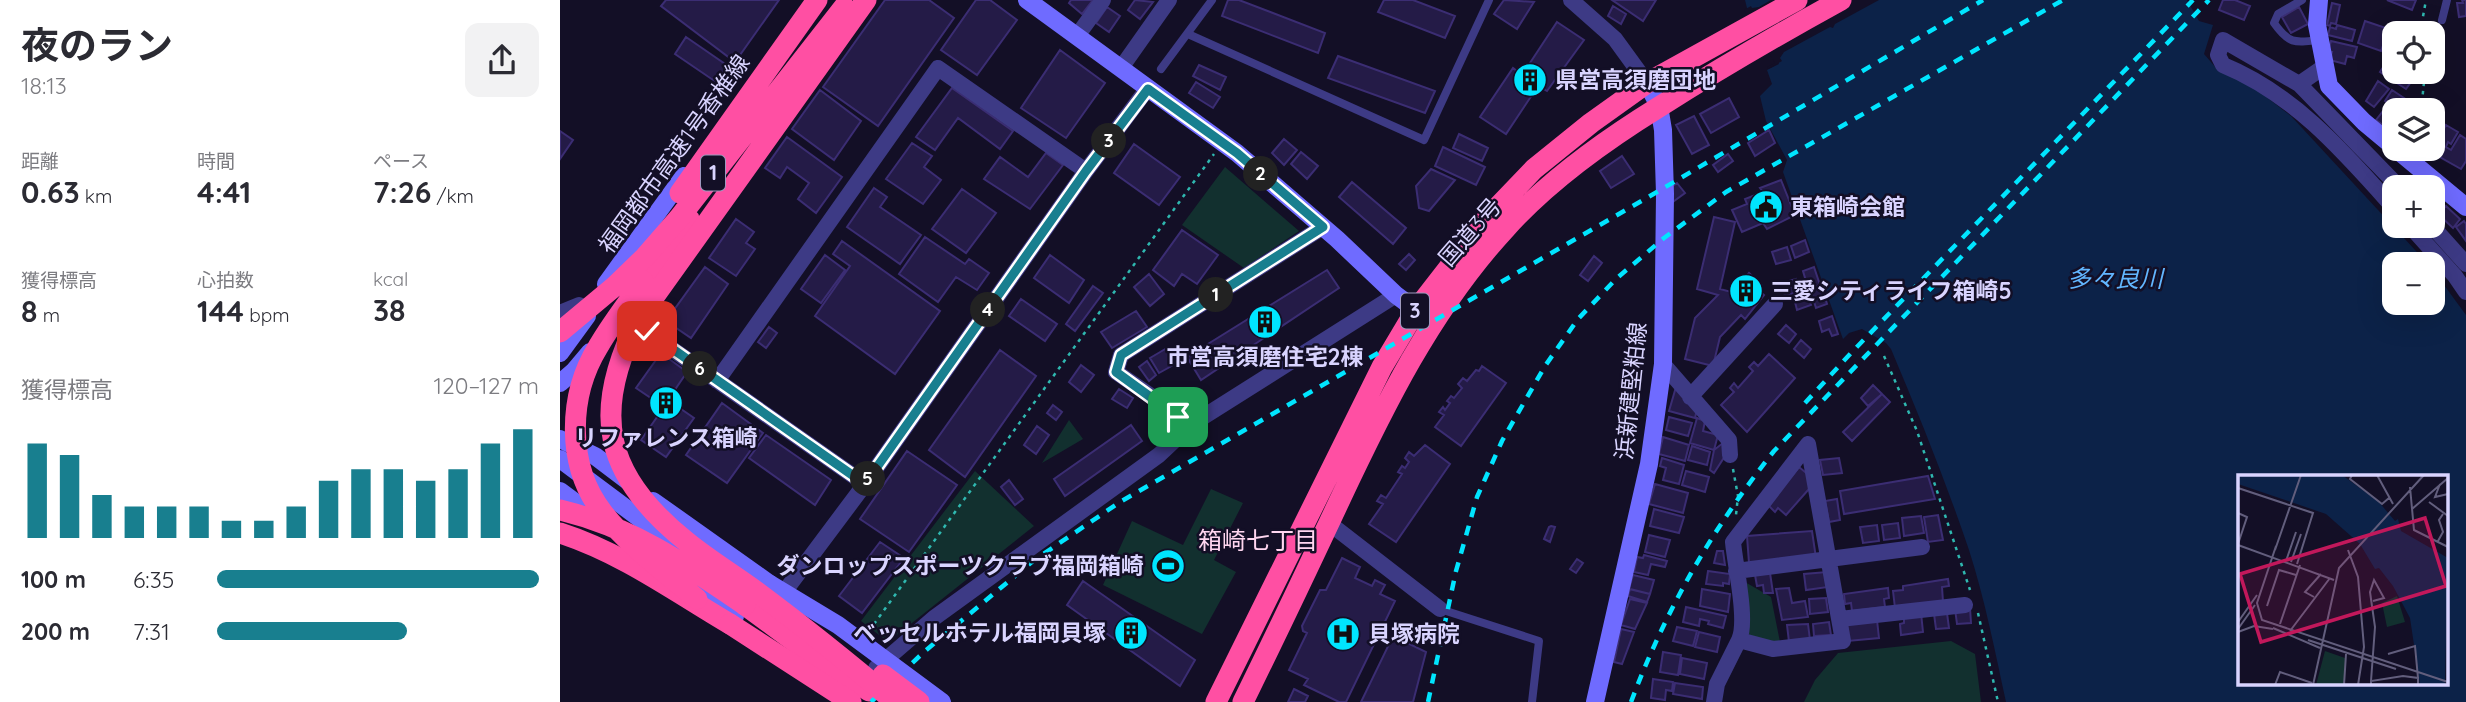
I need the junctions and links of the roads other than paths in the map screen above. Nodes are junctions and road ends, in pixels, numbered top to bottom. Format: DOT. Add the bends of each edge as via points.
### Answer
graph roads {
  1 [pos="811,0"];
  2 [pos="817,0"];
  3 [pos="834,0"];
  4 [pos="850,0"];
  5 [pos="866,0"];
  6 [pos="1103,0"];
  7 [pos="1169,0"];
  8 [pos="1212,0"];
  9 [pos="1489,0"];
  10 [pos="1571,0"];
  11 [pos="1797,0"];
  12 [pos="1841,0"];
  13 [pos="2302,0"];
  14 [pos="2319,0"];
  15 [pos="2447,0"];
  16 [pos="1033,2"];
  17 [pos="2442,20"];
  18 [pos="1188,34"];
  19 [pos="1077,36"];
  20 [pos="2319,40"];
  21 [pos="2325,66"];
  22 [pos="1121,68"];
  23 [pos="1161,69"];
  24 [pos="1647,83"];
  25 [pos="2299,84"];
  26 [pos="1148,89"];
  27 [pos="1660,106"];
  28 [pos="2382,137"];
  29 [pos="2411,161"];
  30 [pos="1086,171"];
  31 [pos="2387,175"];
  32 [pos="2382,195"];
  33 [pos="2466,206"];
  34 [pos="1323,227"];
  35 [pos="2421,238"];
  36 [pos="2443,238"];
  37 [pos="2466,264"];
  38 [pos="2466,292"];
  39 [pos="1396,295"];
  40 [pos="1775,304"];
  41 [pos="588,309"];
  42 [pos="560,313"];
  43 [pos="623,314"];
  44 [pos="1424,316"];
  45 [pos="560,330"];
  46 [pos="560,353"];
  47 [pos="587,356"];
  48 [pos="1663,364"];
  49 [pos="717,381"];
  50 [pos="560,383"];
  51 [pos="1689,397"];
  52 [pos="1192,424"];
  53 [pos="560,439"];
  54 [pos="1730,455"];
  55 [pos="595,456"];
  56 [pos="560,459"];
  57 [pos="865,484"];
  58 [pos="560,491"];
  59 [pos="560,510"];
  60 [pos="1329,523"];
  61 [pos="560,532"];
  62 [pos="1922,547"];
  63 [pos="1830,559"];
  64 [pos="1736,571"];
  65 [pos="689,584"];
  66 [pos="770,584"];
  67 [pos="706,597"];
  68 [pos="1970,600"];
  69 [pos="1440,610"];
  70 [pos="768,613"];
  71 [pos="1840,619"];
  72 [pos="730,624"];
  73 [pos="1740,640"];
  74 [pos="861,681"];
  75 [pos="831,702"];
  76 [pos="851,702"];
  77 [pos="858,702"];
  78 [pos="887,702"];
  79 [pos="895,702"];
  80 [pos="919,702"];
  81 [pos="942,702"];
  82 [pos="1216,702"];
  83 [pos="1243,702"];
  84 [pos="1532,702"];
  85 [pos="1595,702"];
  86 [pos="1714,702"];
  1 -- 41 [label="street"];
  2 -- 45 [label="highway, 福岡都市高速1号香椎線 / 1, bridge" via="651,232 619,273"];
  3 -- 72 [label="highway, bridge" via="830,19 597,348 579,393 575,440 591,493 602,511 652,561"];
  4 -- 43 [label="street"];
  4 -- 45 [label="highway, 福岡都市高速1号香椎線 / 1, bridge" via="653,247 615,286"];
  5 -- 79 [label="highway, bridge" via="639,318 614,375 609,408 611,432 624,470 636,493 659,517"];
  6 -- 19 [label="street"];
  7 -- 22 [label="street"];
  8 -- 18 [label="lane"];
  9 -- 18 [label="lane" via="1424,140"];
  10 -- 24 [label="street" via="1615,39"];
  11 -- 24 [label="highway, 国道3号 / 3"];
  12 -- 27 [label="highway, 国道3号 / 3"];
  13 -- 20 [label="lane" via="2278,14 2274,23 2292,41"];
  14 -- 20 [label="street"];
  15 -- 17 [label="lane"];
  16 -- 19 [label="street"];
  18 -- 23 [label="lane"];
  19 -- 22 [label="street"];
  20 -- 21 [label="street"];
  21 -- 25 [label="street"];
  21 -- 28 [label="street" via="2329,86"];
  22 -- 26 [label="street"];
  24 -- 27 [label="street, 浜新建堅粕線"];
  24 -- 44 [label="highway, 国道3号 / 3" via="1534,169 1489,216"];
  25 -- 31 [label="street"];
  25 -- 32 [label="street" via="2223,40 2218,55 2223,65 2280,96 2336,143"];
  26 -- 30 [label="street"];
  26 -- 34 [label="street" via="1223,142"];
  27 -- 44 [label="highway, 国道3号 / 3" via="1609,139 1544,191 1506,227 1452,293"];
  27 -- 48 [label="street, 浜新建堅粕線" via="1665,194"];
  29 -- 33 [label="street"];
  30 -- 49 [label="street" via="938,68"];
  30 -- 57 [label="street"];
  34 -- 39 [label="street"];
  34 -- 52 [label="street" via="1121,355 1116,372"];
  35 -- 38 [label="street"];
  36 -- 37 [label="street"];
  39 -- 44 [label="street"];
  39 -- 52 [label="street"];
  40 -- 51 [label="street"];
  41 -- 42 [label="street" via="579,305"];
  41 -- 46 [label="street"];
  43 -- 47 [label="street"];
  43 -- 49 [label="street"];
  44 -- 60 [label="highway, 国道3号 / 3"];
  44 -- 82 [label="highway, 国道3号 / 3" via="1382,367"];
  47 -- 50 [label="street"];
  47 -- 55 [label="street" via="573,398 571,421 574,432"];
  48 -- 51 [label="street"];
  48 -- 85 [label="street, 浜新建堅粕線" via="1649,464"];
  49 -- 57 [label="street"];
  51 -- 54 [label="street" via="1729,440"];
  52 -- 74 [label="street" via="1159,454 934,618"];
  53 -- 55 [label="street"];
  55 -- 66 [label="street"];
  56 -- 70 [label="street"];
  57 -- 70 [label="street"];
  58 -- 65 [label="street"];
  59 -- 78 [label="highway, bridge" via="608,523 649,542"];
  60 -- 69 [label="street"];
  60 -- 83 [label="highway, 国道3号 / 3"];
  61 -- 65 [label="street" via="606,545"];
  61 -- 72 [label="highway, bridge" via="635,565"];
  62 -- 63 [label="street"];
  63 -- 64 [label="street"];
  63 -- 64 [label="street" via="1808,444 1732,542"];
  63 -- 71 [label="street"];
  64 -- 73 [label="street"];
  65 -- 67 [label="street"];
  66 -- 80 [label="highway, bridge"];
  66 -- 81 [label="street, bridge" via="838,625"];
  67 -- 75 [label="street" via="743,634"];
  67 -- 77 [label="street"];
  68 -- 71 [label="street"];
  69 -- 84 [label="lane" via="1539,641"];
  70 -- 74 [label="street"];
  71 -- 73 [label="street" via="1843,641 1773,649"];
  72 -- 76 [label="highway, bridge"];
  73 -- 86 [label="street" via="1717,684"];
  74 -- 78 [label="street"];
}
